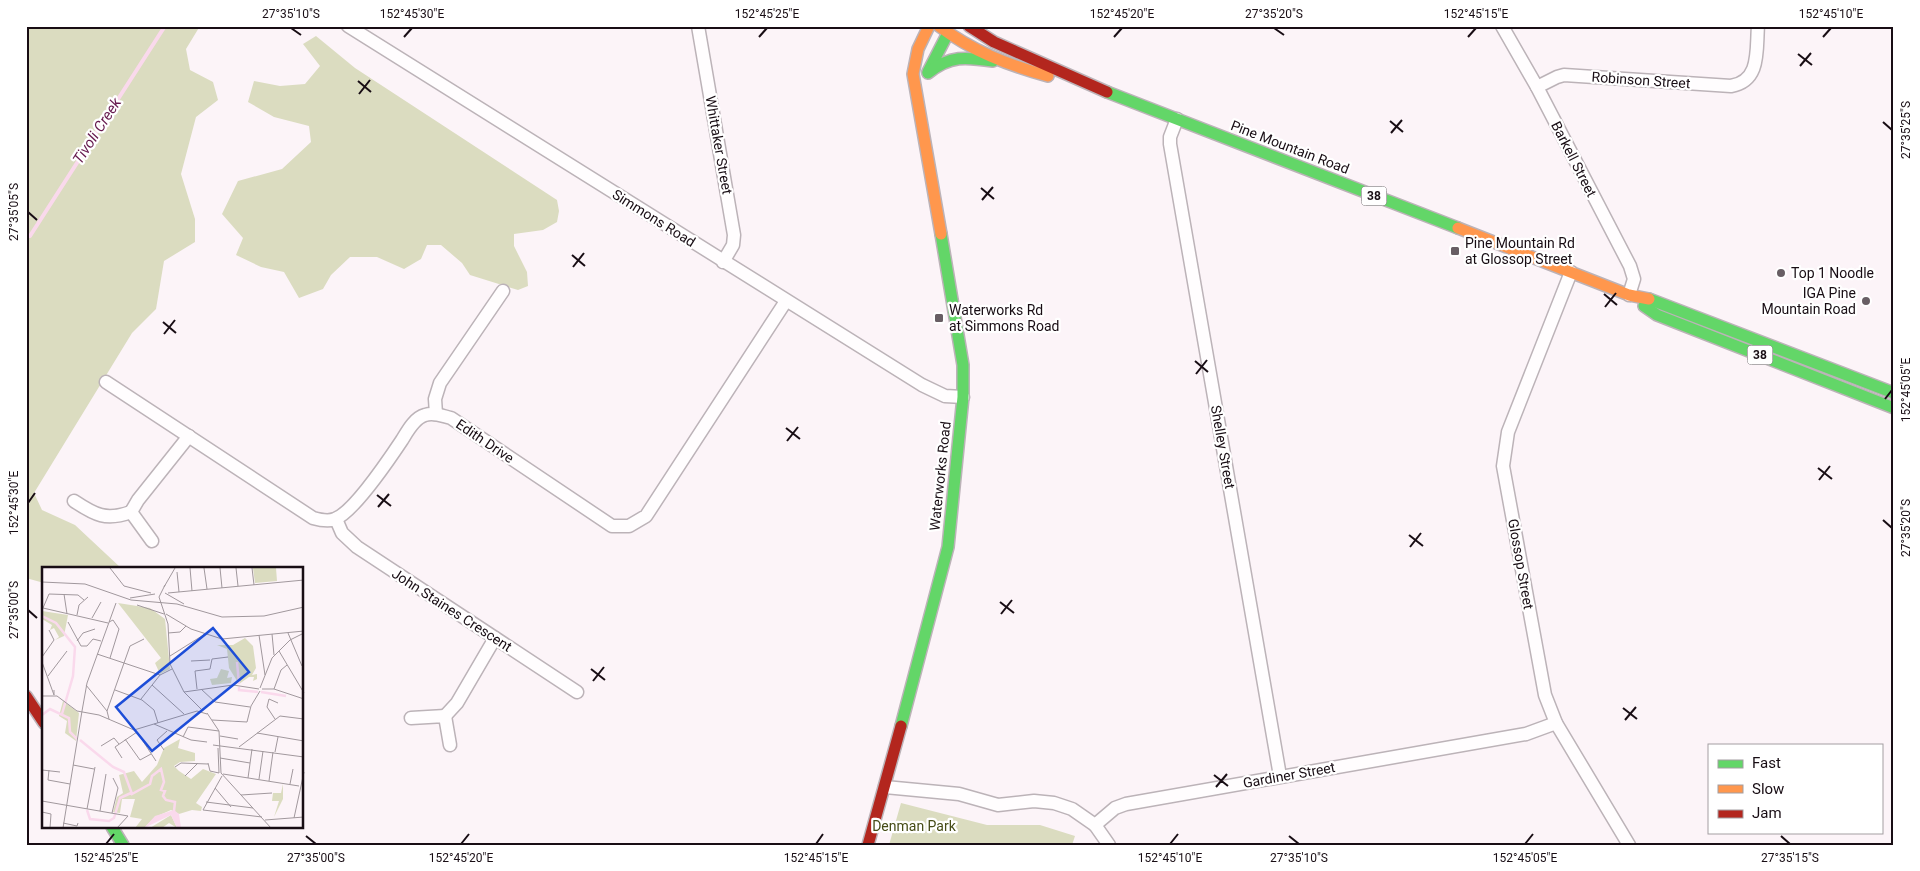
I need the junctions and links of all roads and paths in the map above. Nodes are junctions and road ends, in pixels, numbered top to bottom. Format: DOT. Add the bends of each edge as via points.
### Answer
graph roads {
  1 [pos="348,26"];
  2 [pos="698,26"];
  3 [pos="929,26"];
  4 [pos="969,26"];
  5 [pos="1502,26"];
  6 [pos="1758,26"];
  7 [pos="946,28"];
  8 [pos="1001,62"];
  9 [pos="928,73"];
  10 [pos="1537,87"];
  11 [pos="1107,92"];
  12 [pos="918,104"];
  13 [pos="1177,119"];
  14 [pos="723,262"];
  15 [pos="1571,272"];
  16 [pos="503,291"];
  17 [pos="1629,295"];
  18 [pos="786,300"];
  19 [pos="106,382"];
  20 [pos="1890,390"];
  21 [pos="964,397"];
  22 [pos="1894,408"];
  23 [pos="436,414"];
  24 [pos="189,436"];
  25 [pos="74,500"];
  26 [pos="132,512"];
  27 [pos="336,519"];
  28 [pos="152,541"];
  29 [pos="495,638"];
  30 [pos="577,692"];
  31 [pos="26,696"];
  32 [pos="445,716"];
  33 [pos="411,718"];
  34 [pos="42,720"];
  35 [pos="1556,723"];
  36 [pos="450,745"];
  37 [pos="1280,776"];
  38 [pos="885,787"];
  39 [pos="1095,825"];
  40 [pos="113,828"];
  41 [pos="123,845"];
  42 [pos="868,845"];
  43 [pos="1109,845"];
  44 [pos="1629,845"];
  1 -- 14 [label="street, Simmons Road"];
  2 -- 14 [label="street, Whittaker Street" via="734,235 734,245"];
  3 -- 12 [label="main road, Waterworks Road" via="913,68"];
  4 -- 11 [label="main road, Pine Mountain Road / 38" via="994,42"];
  5 -- 10 [label="street, Barkell Street"];
  6 -- 10 [label="street, Robinson Street" via="1755,65 1752,74 1739,85 1564,75"];
  7 -- 8 [label="main road, Pine Mountain Road / 38" via="973,50"];
  7 -- 9 [label="main road, Waterworks Road"];
  8 -- 9 [label="main road" via="954,58 940,63"];
  8 -- 11 [label="main road, Pine Mountain Road / 38"];
  9 -- 12 [label="main road, Waterworks Road"];
  10 -- 17 [label="street, Barkell Street" via="1630,266 1634,279"];
  11 -- 13 [label="main road, Pine Mountain Road / 38"];
  12 -- 21 [label="main road, Waterworks Road" via="963,365"];
  13 -- 15 [label="main road, Pine Mountain Road / 38"];
  13 -- 37 [label="street, Shelley Street" via="1170,144"];
  14 -- 18 [label="street, Simmons Road"];
  15 -- 17 [label="main road, Pine Mountain Road / 38"];
  15 -- 35 [label="street, Glossop Street" via="1508,432 1503,466 1545,695"];
  16 -- 23 [label="street" via="440,383 435,399"];
  17 -- 20 [label="main road, Pine Mountain Road / 38" via="1656,300"];
  17 -- 22 [label="main road, Pine Mountain Road / 38" via="1657,315"];
  18 -- 21 [label="street, Simmons Road" via="930,390 945,396"];
  18 -- 23 [label="street, Edith Drive" via="646,516 629,526 612,526 451,418"];
  19 -- 24 [label="street"];
  21 -- 38 [label="main road, Waterworks Road" via="948,547"];
  23 -- 27 [label="street" via="423,415 413,424 378,475"];
  24 -- 26 [label="street"];
  24 -- 27 [label="street" via="313,518"];
  25 -- 26 [label="street" via="103,517"];
  26 -- 28 [label="street"];
  27 -- 29 [label="street, John Staines Crescent" via="342,533 357,547"];
  29 -- 30 [label="street, John Staines Crescent"];
  29 -- 32 [label="street" via="457,703"];
  31 -- 34 [label="main road"];
  32 -- 33 [label="street"];
  32 -- 36 [label="street"];
  35 -- 37 [label="street, Gardiner Street" via="1526,734"];
  35 -- 44 [label="street, Glossop Street"];
  37 -- 39 [label="street, Gardiner Street" via="1126,804 1114,808"];
  38 -- 39 [label="street" via="959,794 998,805 1034,801 1054,803 1072,809"];
  38 -- 42 [label="main road, Waterworks Road"];
  39 -- 43 [label="street"];
  40 -- 41 [label="main road"];
}
